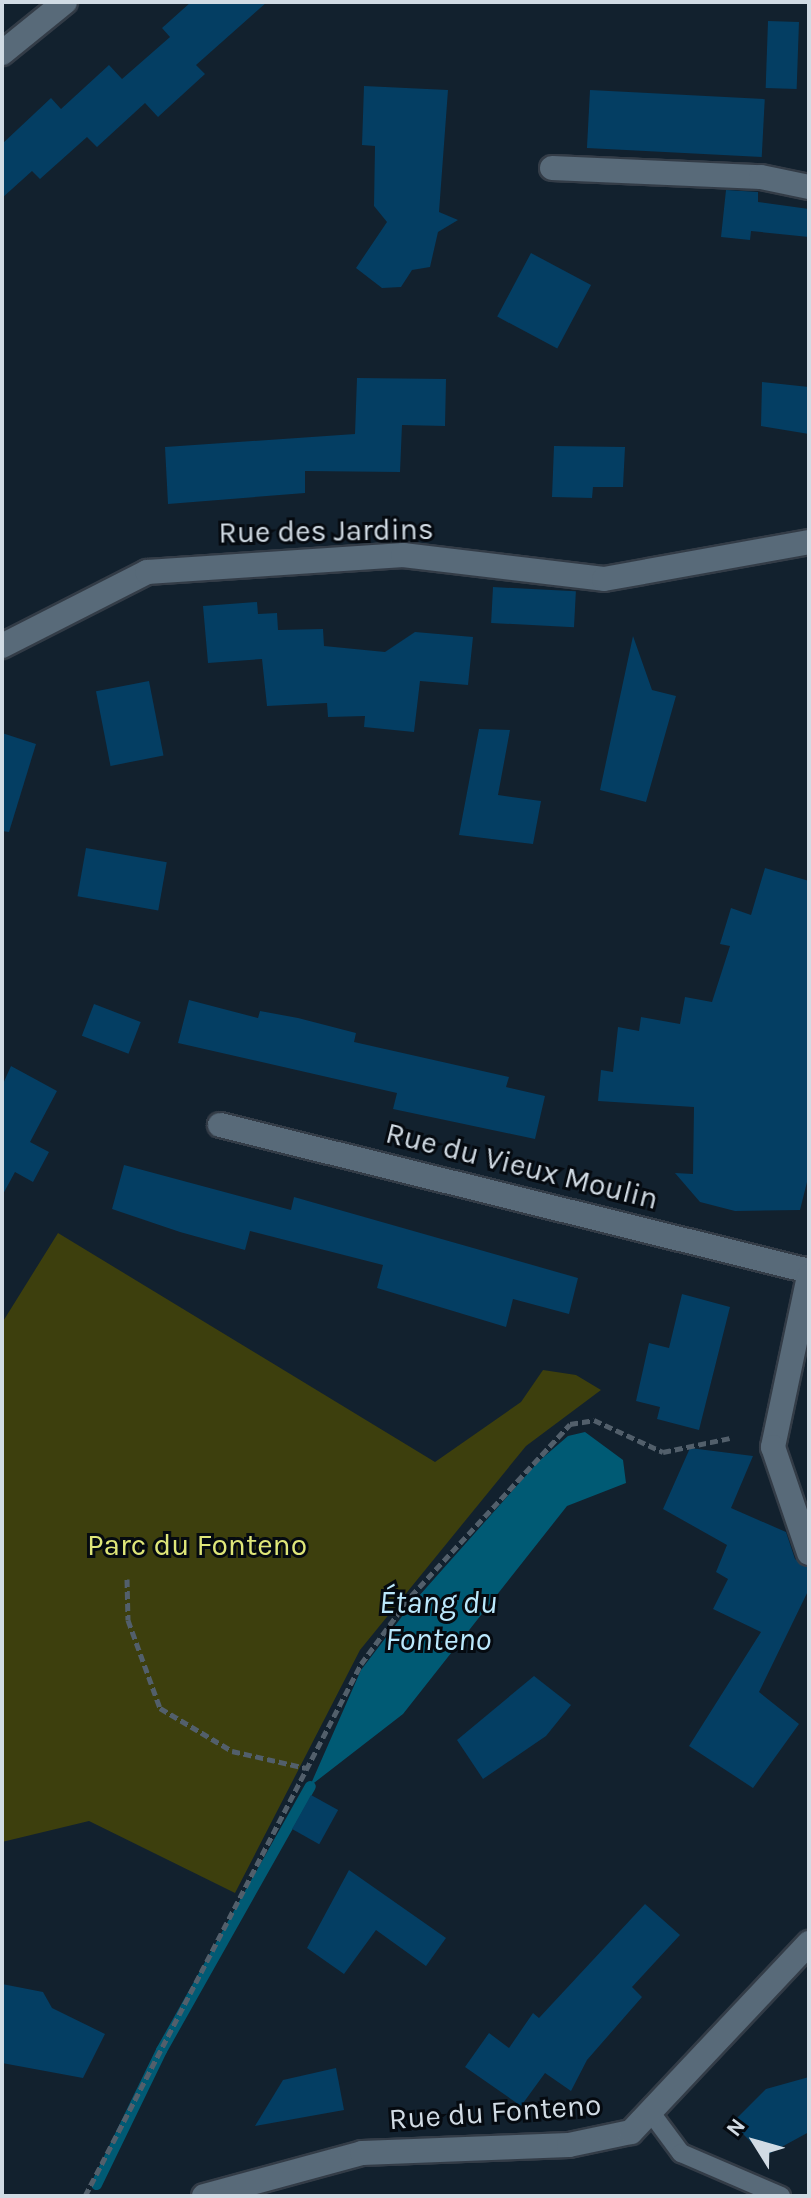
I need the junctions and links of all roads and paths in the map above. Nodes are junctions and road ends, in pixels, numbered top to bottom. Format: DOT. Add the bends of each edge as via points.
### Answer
graph roads {
  1 [pos="65,2"];
  2 [pos="2,53"];
  3 [pos="552,168"];
  4 [pos="809,187"];
  5 [pos="809,542"];
  6 [pos="2,646"];
  7 [pos="220,1125"];
  8 [pos="809,1274"];
  9 [pos="730,1438"];
  10 [pos="809,1553"];
  11 [pos="127,1579"];
  12 [pos="306,1768"];
  13 [pos="809,1943"];
  14 [pos="652,2114"];
  15 [pos="85,2196"];
  16 [pos="204,2196"];
  17 [pos="781,2196"];
  1 -- 2 [label="street"];
  3 -- 4 [label="street" via="761,177"];
  5 -- 6 [label="street, Rue des Jardins" via="604,579 403,555 147,572"];
  7 -- 8 [label="street, Rue du Vieux Moulin"];
  8 -- 10 [label="street" via="773,1447"];
  9 -- 12 [label="path" via="663,1452 584,1419 554,1435 387,1627"];
  11 -- 12 [label="path" via="134,1644 160,1708 232,1751"];
  12 -- 15 [label="path"];
  13 -- 14 [label="street, Rue du Fonteno"];
  14 -- 16 [label="street, Rue du Fonteno" via="609,2139 362,2153"];
  14 -- 17 [label="lane" via="681,2153"];
}
